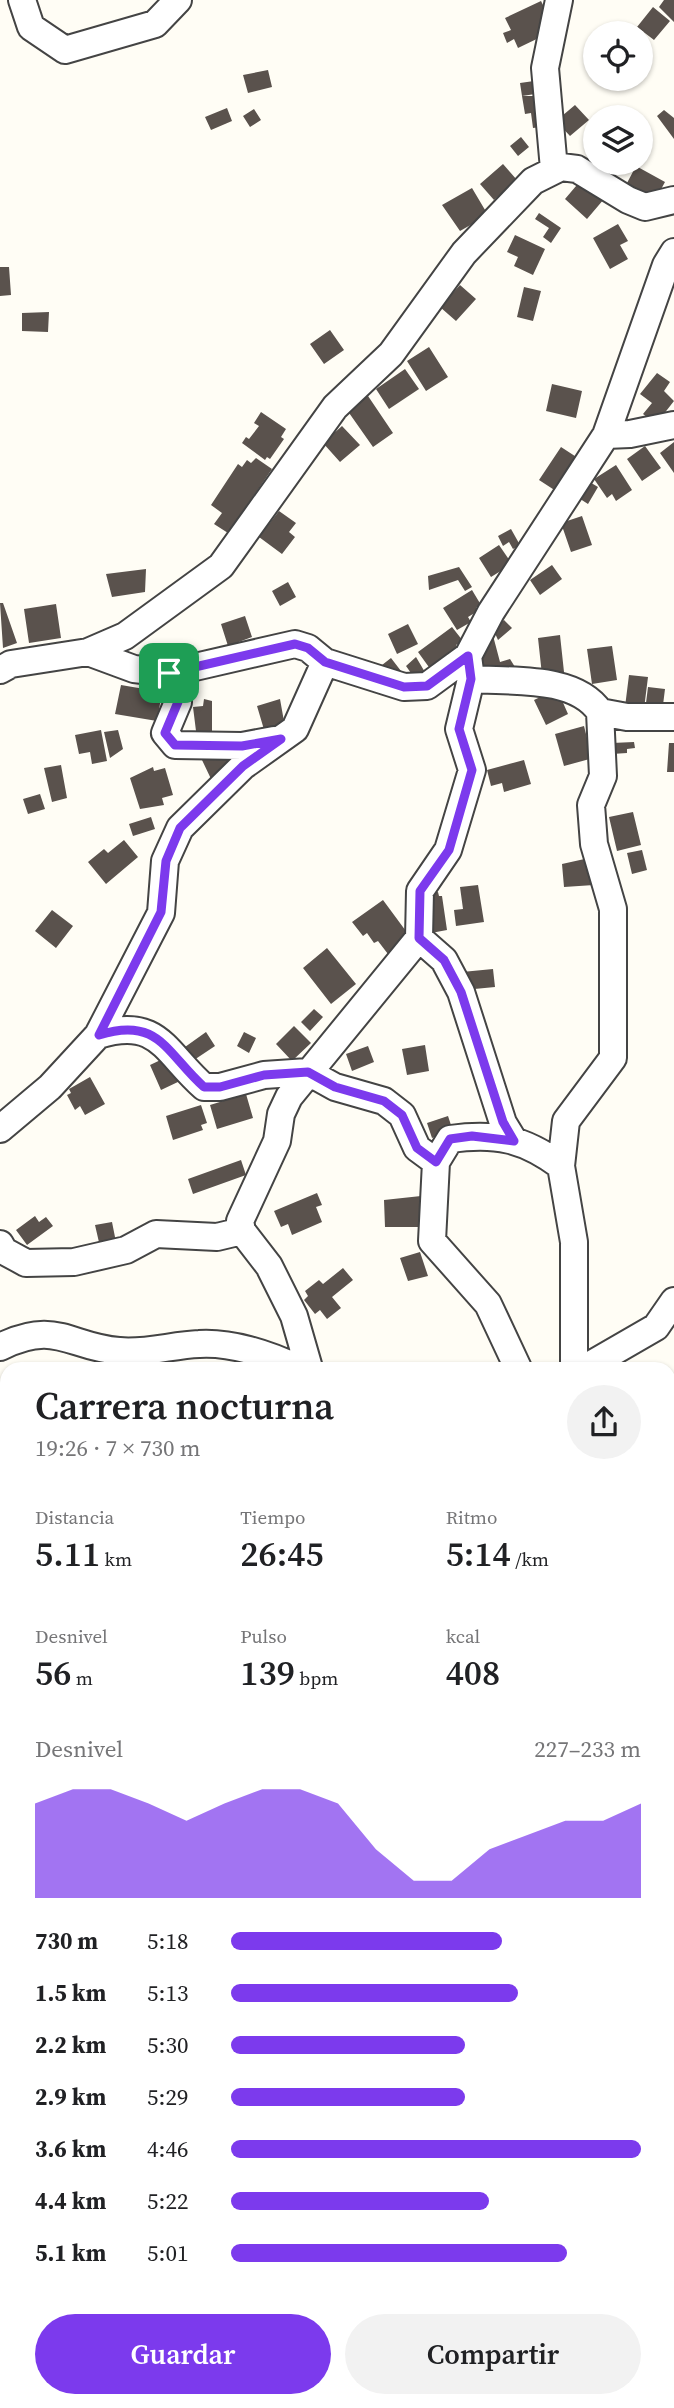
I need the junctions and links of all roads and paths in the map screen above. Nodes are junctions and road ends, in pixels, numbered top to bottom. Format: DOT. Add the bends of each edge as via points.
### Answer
graph roads {
  1 [pos="22,0"];
  2 [pos="178,0"];
  3 [pos="559,0"];
  4 [pos="554,169"];
  5 [pos="674,200"];
  6 [pos="674,253"];
  7 [pos="674,425"];
  8 [pos="606,435"];
  9 [pos="88,652"];
  10 [pos="325,662"];
  11 [pos="469,668"];
  12 [pos="0,670"];
  13 [pos="169,673"];
  14 [pos="600,712"];
  15 [pos="674,717"];
  16 [pos="281,739"];
  17 [pos="419,938"];
  18 [pos="99,1035"];
  19 [pos="308,1072"];
  20 [pos="0,1129"];
  21 [pos="514,1141"];
  22 [pos="436,1162"];
  23 [pos="561,1166"];
  24 [pos="242,1231"];
  25 [pos="0,1244"];
  26 [pos="674,1301"];
  27 [pos="0,1347"];
  28 [pos="283,1362"];
  29 [pos="307,1362"];
  30 [pos="515,1362"];
  31 [pos="575,1362"];
  32 [pos="595,1362"];
  1 -- 2 [label="street" via="31,27 65,50 155,24"];
  3 -- 4 [label="street" via="545,68"];
  4 -- 5 [label="street" via="577,169 645,207"];
  4 -- 9 [label="street" via="533,181 464,253 391,354 335,407 221,566 125,636"];
  6 -- 8 [label="street"];
  7 -- 8 [label="street"];
  8 -- 11 [label="street" via="491,612"];
  9 -- 12 [label="street" via="11,664"];
  9 -- 13 [label="street" via="134,669"];
  10 -- 11 [label="street" via="404,687 427,686"];
  10 -- 13 [label="street" via="295,644"];
  10 -- 16 [label="street" via="295,729"];
  11 -- 14 [label="street" via="569,689 592,699"];
  11 -- 17 [label="street" via="459,729 472,770 449,850 420,891"];
  13 -- 16 [label="street" via="178,702 165,733 175,745 242,746"];
  14 -- 15 [label="street"];
  14 -- 23 [label="street" via="603,776 591,804 594,844 613,909 613,1058 566,1121"];
  16 -- 18 [label="street" via="243,766 180,828 166,861 161,912"];
  17 -- 19 [label="street"];
  17 -- 21 [label="street" via="444,960 461,992 503,1122"];
  18 -- 19 [label="street" via="122,1028 147,1033 167,1045 204,1087"];
  18 -- 20 [label="street" via="50,1087"];
  19 -- 22 [label="street" via="335,1087 384,1101 402,1115 417,1148"];
  19 -- 24 [label="street" via="281,1114 276,1141 242,1212"];
  21 -- 22 [label="street" via="472,1136 450,1139"];
  21 -- 23 [label="street"];
  22 -- 30 [label="street" via="432,1241 488,1304"];
  23 -- 31 [label="street" via="574,1242"];
  24 -- 25 [label="street" via="217,1237 156,1234 126,1250 74,1262 26,1263"];
  24 -- 29 [label="street" via="269,1266 294,1316"];
  26 -- 32 [label="street" via="656,1327"];
  27 -- 28 [label="street" via="54,1333 119,1351 202,1344 268,1355"];
}
